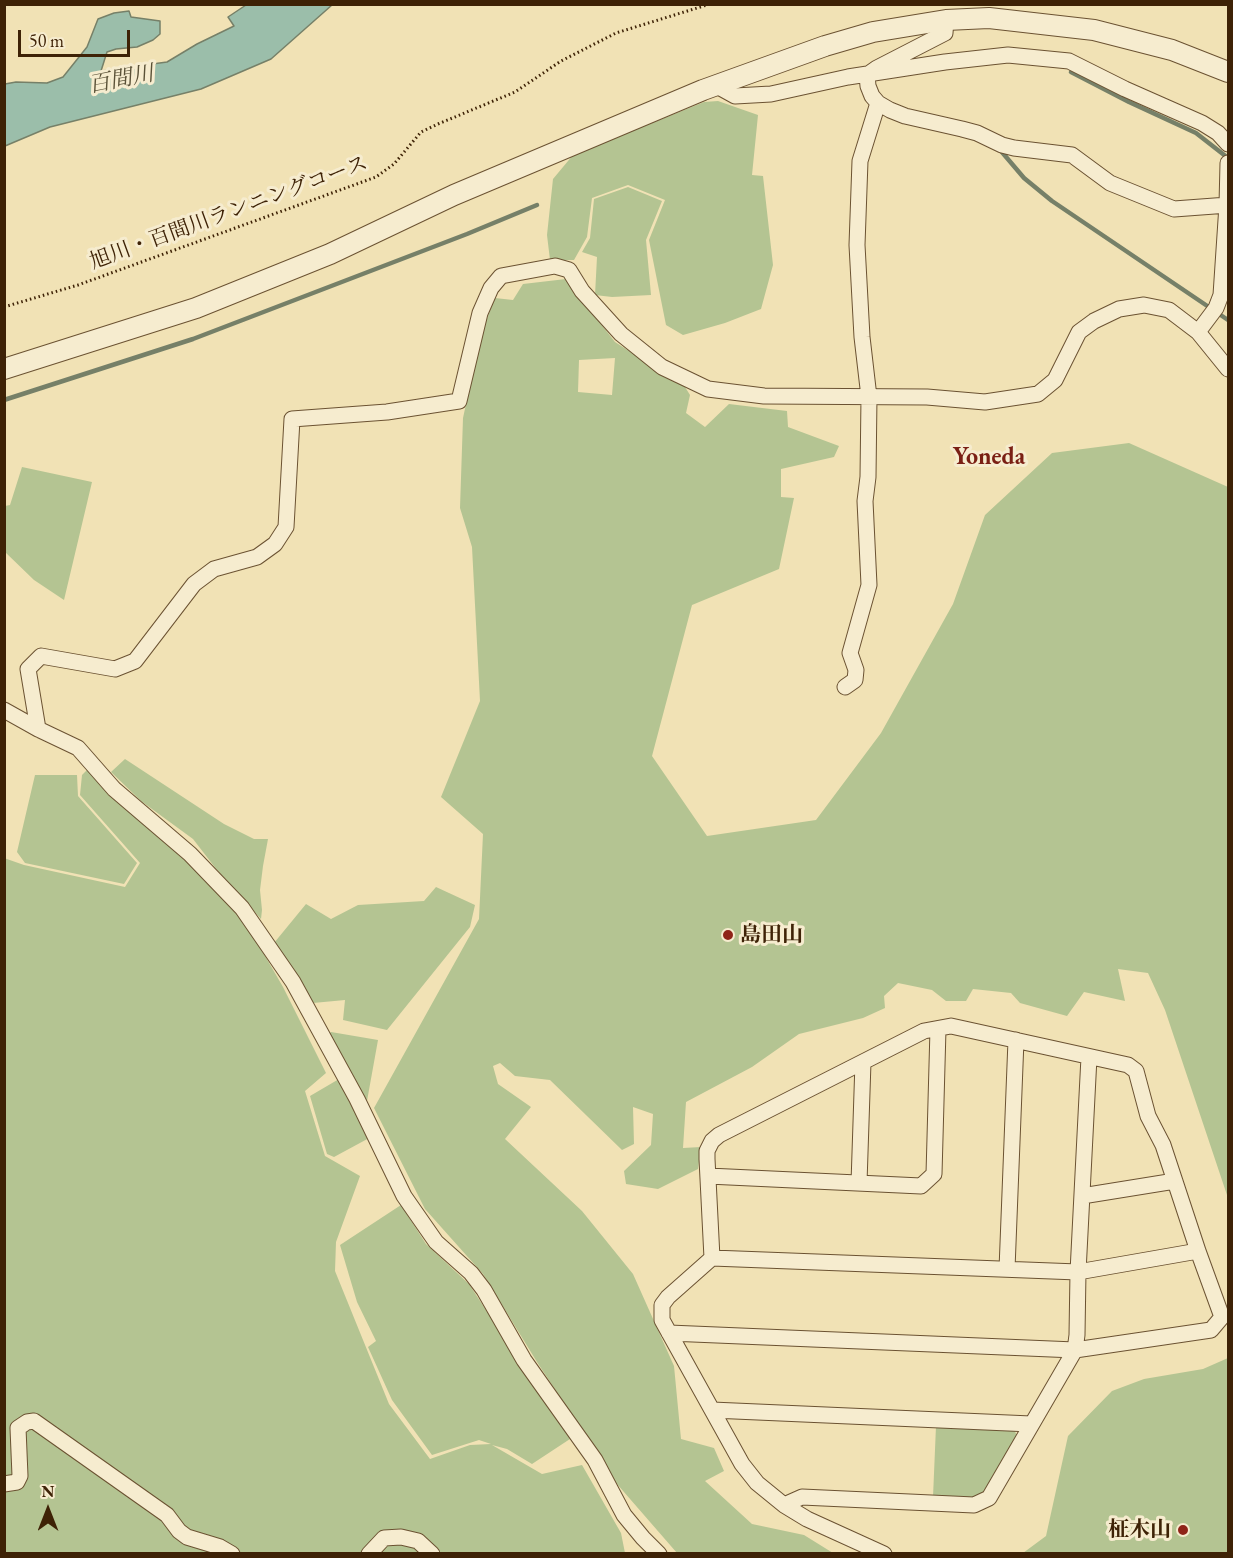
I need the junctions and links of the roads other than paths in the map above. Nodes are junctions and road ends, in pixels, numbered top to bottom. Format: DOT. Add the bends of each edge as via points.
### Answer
graph roads {
  1 [pos="945,12"];
  2 [pos="1228,72"];
  3 [pos="867,75"];
  4 [pos="715,85"];
  5 [pos="878,103"];
  6 [pos="1228,144"];
  7 [pos="1228,163"];
  8 [pos="1228,205"];
  9 [pos="1198,332"];
  10 [pos="4,369"];
  11 [pos="1228,369"];
  12 [pos="869,397"];
  13 [pos="844,687"];
  14 [pos="4,710"];
  15 [pos="38,729"];
  16 [pos="938,1029"];
  17 [pos="1016,1040"];
  18 [pos="1089,1057"];
  19 [pos="863,1062"];
  20 [pos="708,1176"];
  21 [pos="1175,1181"];
  22 [pos="859,1183"];
  23 [pos="1082,1196"];
  24 [pos="1198,1251"];
  25 [pos="712,1258"];
  26 [pos="1007,1269"];
  27 [pos="1078,1272"];
  28 [pos="669,1333"];
  29 [pos="1075,1350"];
  30 [pos="712,1410"];
  31 [pos="1031,1425"];
  32 [pos="4,1484"];
  33 [pos="783,1505"];
  34 [pos="232,1554"];
  35 [pos="369,1554"];
  36 [pos="432,1554"];
  37 [pos="659,1554"];
  38 [pos="884,1554"];
  1 -- 2 [label="street" via="1094,30 1172,50"];
  1 -- 3 [label="street" via="945,33"];
  1 -- 4 [label="street" via="825,46"];
  3 -- 4 [label="street" via="771,94 735,96"];
  3 -- 5 [label="street" via="868,86"];
  3 -- 6 [label="street" via="1008,55 1069,61 1202,123"];
  4 -- 10 [label="street" via="454,195 330,254 196,308"];
  5 -- 8 [label="street" via="904,116 977,133 1002,145 1072,155 1110,183 1174,209"];
  5 -- 12 [label="street" via="860,161 857,245"];
  7 -- 8 [label="street"];
  8 -- 9 [label="street" via="1221,295"];
  9 -- 11 [label="street"];
  9 -- 12 [label="street" via="1168,310 1144,305 1119,309 1079,332 1055,380 1038,394 985,402"];
  12 -- 13 [label="street" via="865,501 869,585 850,653 855,680"];
  12 -- 15 [label="street" via="764,396 708,389 662,368 621,334 582,291 569,270 555,266 501,276 480,312 459,401 387,412 292,419 286,527 275,544 257,557 214,569 194,584 135,662 115,669 41,656 28,669"];
  14 -- 15 [label="street"];
  15 -- 37 [label="street" via="78,748 114,789 190,854 255,925 298,992 357,1098 404,1196 436,1242 484,1290 524,1360 595,1460 624,1515"];
  16 -- 17 [label="street" via="951,1026"];
  16 -- 19 [label="street" via="924,1031"];
  16 -- 22 [label="street" via="934,1174 921,1186"];
  17 -- 18 [label="street"];
  17 -- 26 [label="street"];
  18 -- 21 [label="street" via="1128,1065 1136,1071 1148,1116"];
  18 -- 23 [label="street"];
  19 -- 20 [label="street" via="719,1136 707,1151"];
  19 -- 22 [label="street"];
  20 -- 22 [label="street"];
  20 -- 25 [label="street"];
  21 -- 23 [label="street"];
  21 -- 24 [label="street"];
  23 -- 27 [label="street"];
  24 -- 27 [label="street"];
  24 -- 29 [label="street" via="1222,1317 1211,1330"];
  25 -- 26 [label="street"];
  25 -- 28 [label="street" via="662,1305 662,1320"];
  26 -- 27 [label="street"];
  27 -- 29 [label="street"];
  28 -- 29 [label="street"];
  28 -- 30 [label="street"];
  29 -- 31 [label="street"];
  30 -- 31 [label="street"];
  30 -- 33 [label="street" via="742,1464"];
  31 -- 33 [label="street" via="989,1498 974,1505 802,1497"];
  32 -- 34 [label="street" via="17,1482 20,1476 18,1428 34,1421 167,1515 187,1537"];
  33 -- 38 [label="street"];
  35 -- 36 [label="street" via="384,1538 401,1537 418,1541"];
}
